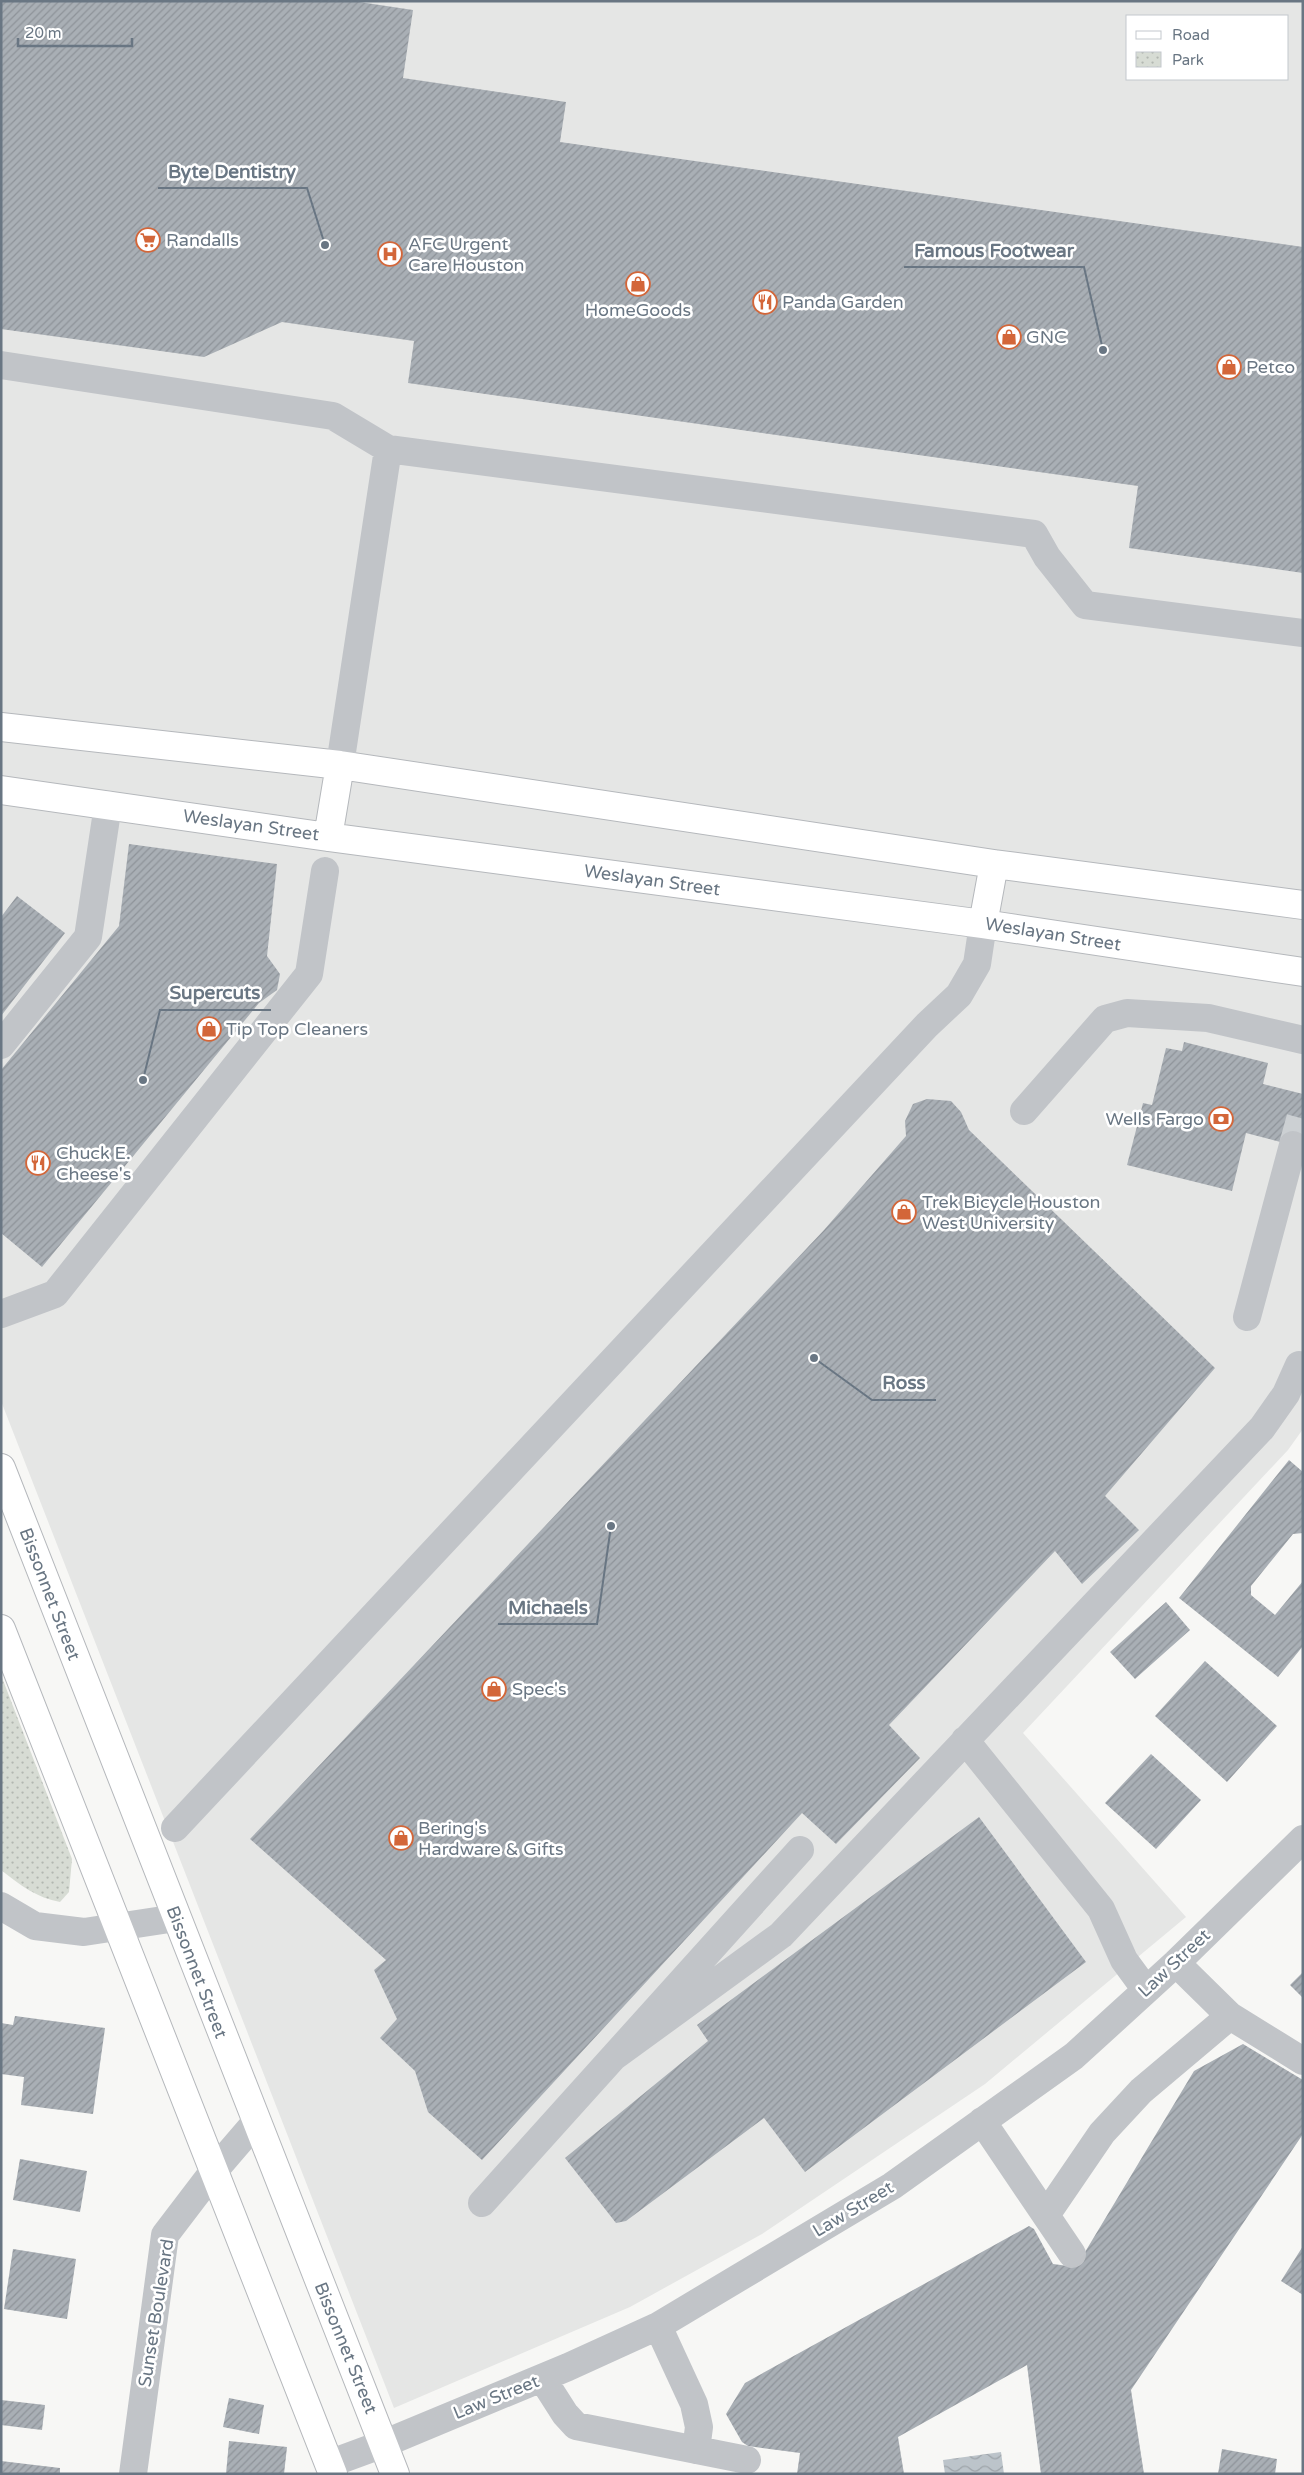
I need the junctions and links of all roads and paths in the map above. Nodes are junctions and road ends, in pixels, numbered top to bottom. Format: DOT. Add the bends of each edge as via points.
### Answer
graph roads {
  1 [pos="1,365"];
  2 [pos="388,449"];
  3 [pos="1303,633"];
  4 [pos="1,727"];
  5 [pos="340,765"];
  6 [pos="1,790"];
  7 [pos="108,805"];
  8 [pos="328,837"];
  9 [pos="994,864"];
  10 [pos="325,872"];
  11 [pos="1303,905"];
  12 [pos="983,924"];
  13 [pos="1303,972"];
  14 [pos="1303,1040"];
  15 [pos="1,1045"];
  16 [pos="1024,1111"];
  17 [pos="1293,1145"];
  18 [pos="1,1314"];
  19 [pos="1247,1317"];
  20 [pos="1299,1365"];
  21 [pos="1,1468"];
  22 [pos="1,1629"];
  23 [pos="965,1740"];
  24 [pos="175,1828"];
  25 [pos="1303,1839"];
  26 [pos="800,1850"];
  27 [pos="1,1906"];
  28 [pos="176,1918"];
  29 [pos="118,1928"];
  30 [pos="1176,1963"];
  31 [pos="1146,1990"];
  32 [pos="1230,2016"];
  33 [pos="615,2056"];
  34 [pos="1303,2061"];
  35 [pos="982,2121"];
  36 [pos="256,2122"];
  37 [pos="213,2172"];
  38 [pos="482,2203"];
  39 [pos="1046,2215"];
  40 [pos="1072,2254"];
  41 [pos="658,2326"];
  42 [pos="542,2378"];
  43 [pos="383,2444"];
  44 [pos="696,2450"];
  45 [pos="747,2460"];
  46 [pos="331,2469"];
  47 [pos="133,2474"];
  48 [pos="395,2474"];
  1 -- 2 [label="street" via="333,416"];
  2 -- 3 [label="street" via="1034,534 1047,557 1085,605"];
  2 -- 5 [label="street"];
  4 -- 5 [label="main road"];
  5 -- 8 [label="main road"];
  5 -- 9 [label="main road"];
  6 -- 7 [label="main road, Weslayan Street"];
  7 -- 8 [label="main road, Weslayan Street"];
  7 -- 15 [label="street" via="88,937"];
  8 -- 12 [label="main road, Weslayan Street"];
  9 -- 11 [label="main road"];
  9 -- 12 [label="main road"];
  10 -- 18 [label="street" via="309,974 55,1294"];
  12 -- 13 [label="main road, Weslayan Street"];
  12 -- 24 [label="street" via="977,964 959,995 920,1032"];
  14 -- 16 [label="street" via="1208,1018 1127,1012 1105,1018"];
  17 -- 19 [label="street"];
  20 -- 23 [label="street" via="1286,1394 1262,1428"];
  21 -- 28 [label="main road, Bissonnet Street"];
  22 -- 29 [label="main road"];
  23 -- 31 [label="street" via="1101,1909 1124,1960"];
  23 -- 33 [label="street" via="781,1935"];
  25 -- 30 [label="street, Law Street"];
  26 -- 33 [label="street"];
  27 -- 29 [label="street" via="35,1926 84,1932"];
  28 -- 29 [label="street"];
  28 -- 36 [label="main road, Bissonnet Street"];
  29 -- 37 [label="main road"];
  30 -- 31 [label="street, Law Street"];
  30 -- 32 [label="street"];
  31 -- 35 [label="street, Law Street" via="1074,2056"];
  32 -- 34 [label="street"];
  32 -- 39 [label="street" via="1141,2091 1102,2133"];
  33 -- 38 [label="street"];
  35 -- 39 [label="street"];
  35 -- 41 [label="street, Law Street" via="892,2186"];
  36 -- 37 [label="street, Sunset Boulevard"];
  36 -- 43 [label="main road, Bissonnet Street"];
  37 -- 46 [label="main road"];
  37 -- 47 [label="street, Sunset Boulevard" via="165,2235"];
  39 -- 40 [label="street"];
  41 -- 42 [label="street, Law Street"];
  41 -- 44 [label="street" via="694,2404 699,2427"];
  42 -- 43 [label="street, Law Street"];
  42 -- 44 [label="street" via="576,2426"];
  43 -- 46 [label="street, Law Street"];
  43 -- 48 [label="main road, Bissonnet Street"];
  44 -- 45 [label="street"];
}
